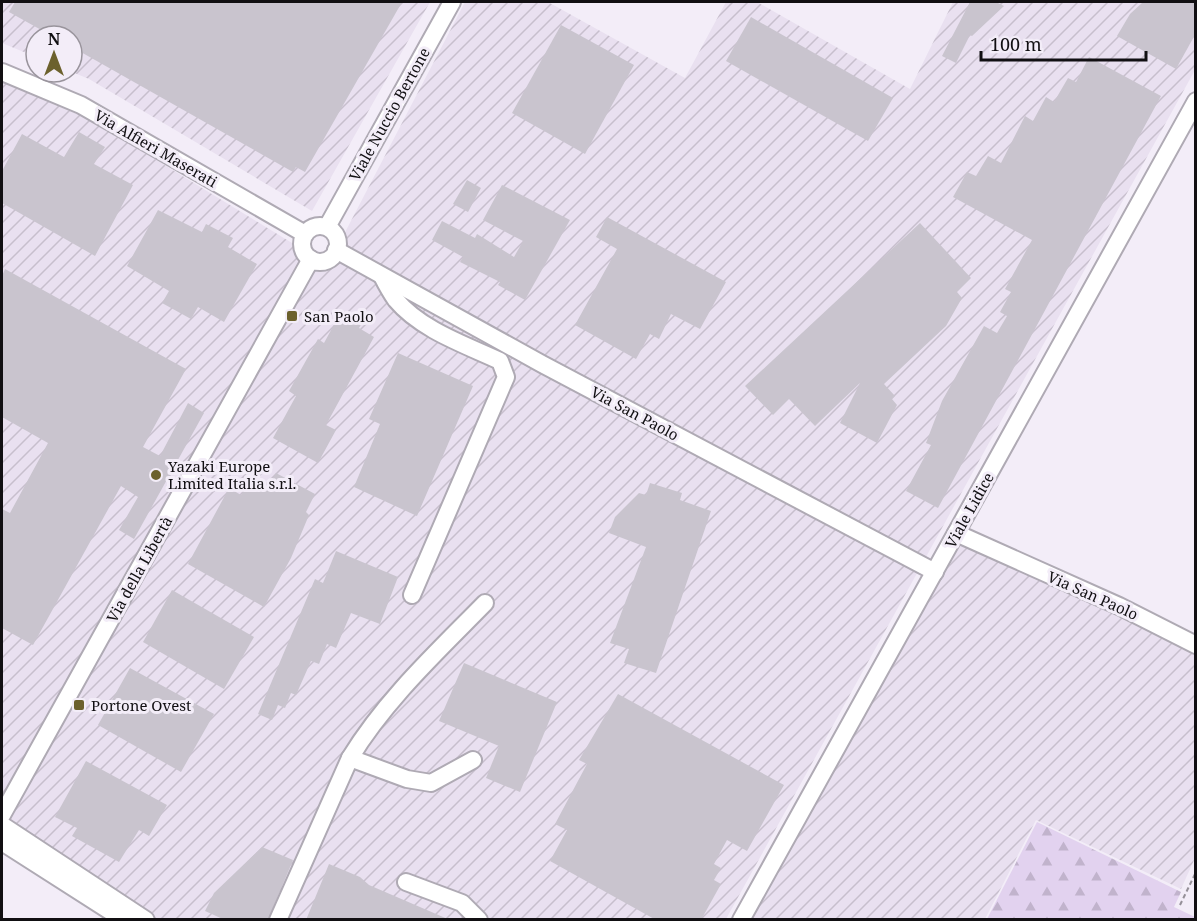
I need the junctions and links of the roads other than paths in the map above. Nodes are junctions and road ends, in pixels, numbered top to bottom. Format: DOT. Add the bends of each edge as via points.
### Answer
graph roads {
  1 [pos="452,2"];
  2 [pos="3,77"];
  3 [pos="1196,101"];
  4 [pos="327,227"];
  5 [pos="305,234"];
  6 [pos="336,250"];
  7 [pos="311,259"];
  8 [pos="381,275"];
  9 [pos="956,532"];
  10 [pos="935,572"];
  11 [pos="412,595"];
  12 [pos="485,603"];
  13 [pos="1196,645"];
  14 [pos="350,758"];
  15 [pos="473,760"];
  16 [pos="2,815"];
  17 [pos="2,825"];
  18 [pos="2,842"];
  19 [pos="406,882"];
  20 [pos="124,920"];
  21 [pos="146,920"];
  22 [pos="278,920"];
  23 [pos="479,920"];
  24 [pos="741,920"];
  1 -- 4 [label="street, Viale Nuccio Bertone"];
  2 -- 5 [label="street, Via Alfieri Maserati" via="81,105"];
  3 -- 9 [label="street, Viale Lidice"];
  4 -- 5 [label="street" via="317,226"];
  4 -- 6 [label="street" via="337,240"];
  5 -- 7 [label="street" via="304,251"];
  6 -- 7 [label="street" via="323,261"];
  6 -- 8 [label="street, Via San Paolo"];
  7 -- 16 [label="street, Via della Libertà"];
  8 -- 10 [label="street, Via San Paolo"];
  8 -- 11 [label="street" via="408,311 500,361 506,377"];
  9 -- 10 [label="street, Viale Lidice"];
  9 -- 13 [label="street, Via San Paolo"];
  10 -- 24 [label="street, Viale Lidice"];
  12 -- 14 [label="street" via="385,706"];
  14 -- 15 [label="street" via="407,779 431,783"];
  14 -- 22 [label="street"];
  17 -- 21 [label="street"];
  18 -- 20 [label="street"];
  19 -- 23 [label="street" via="462,903"];
}
